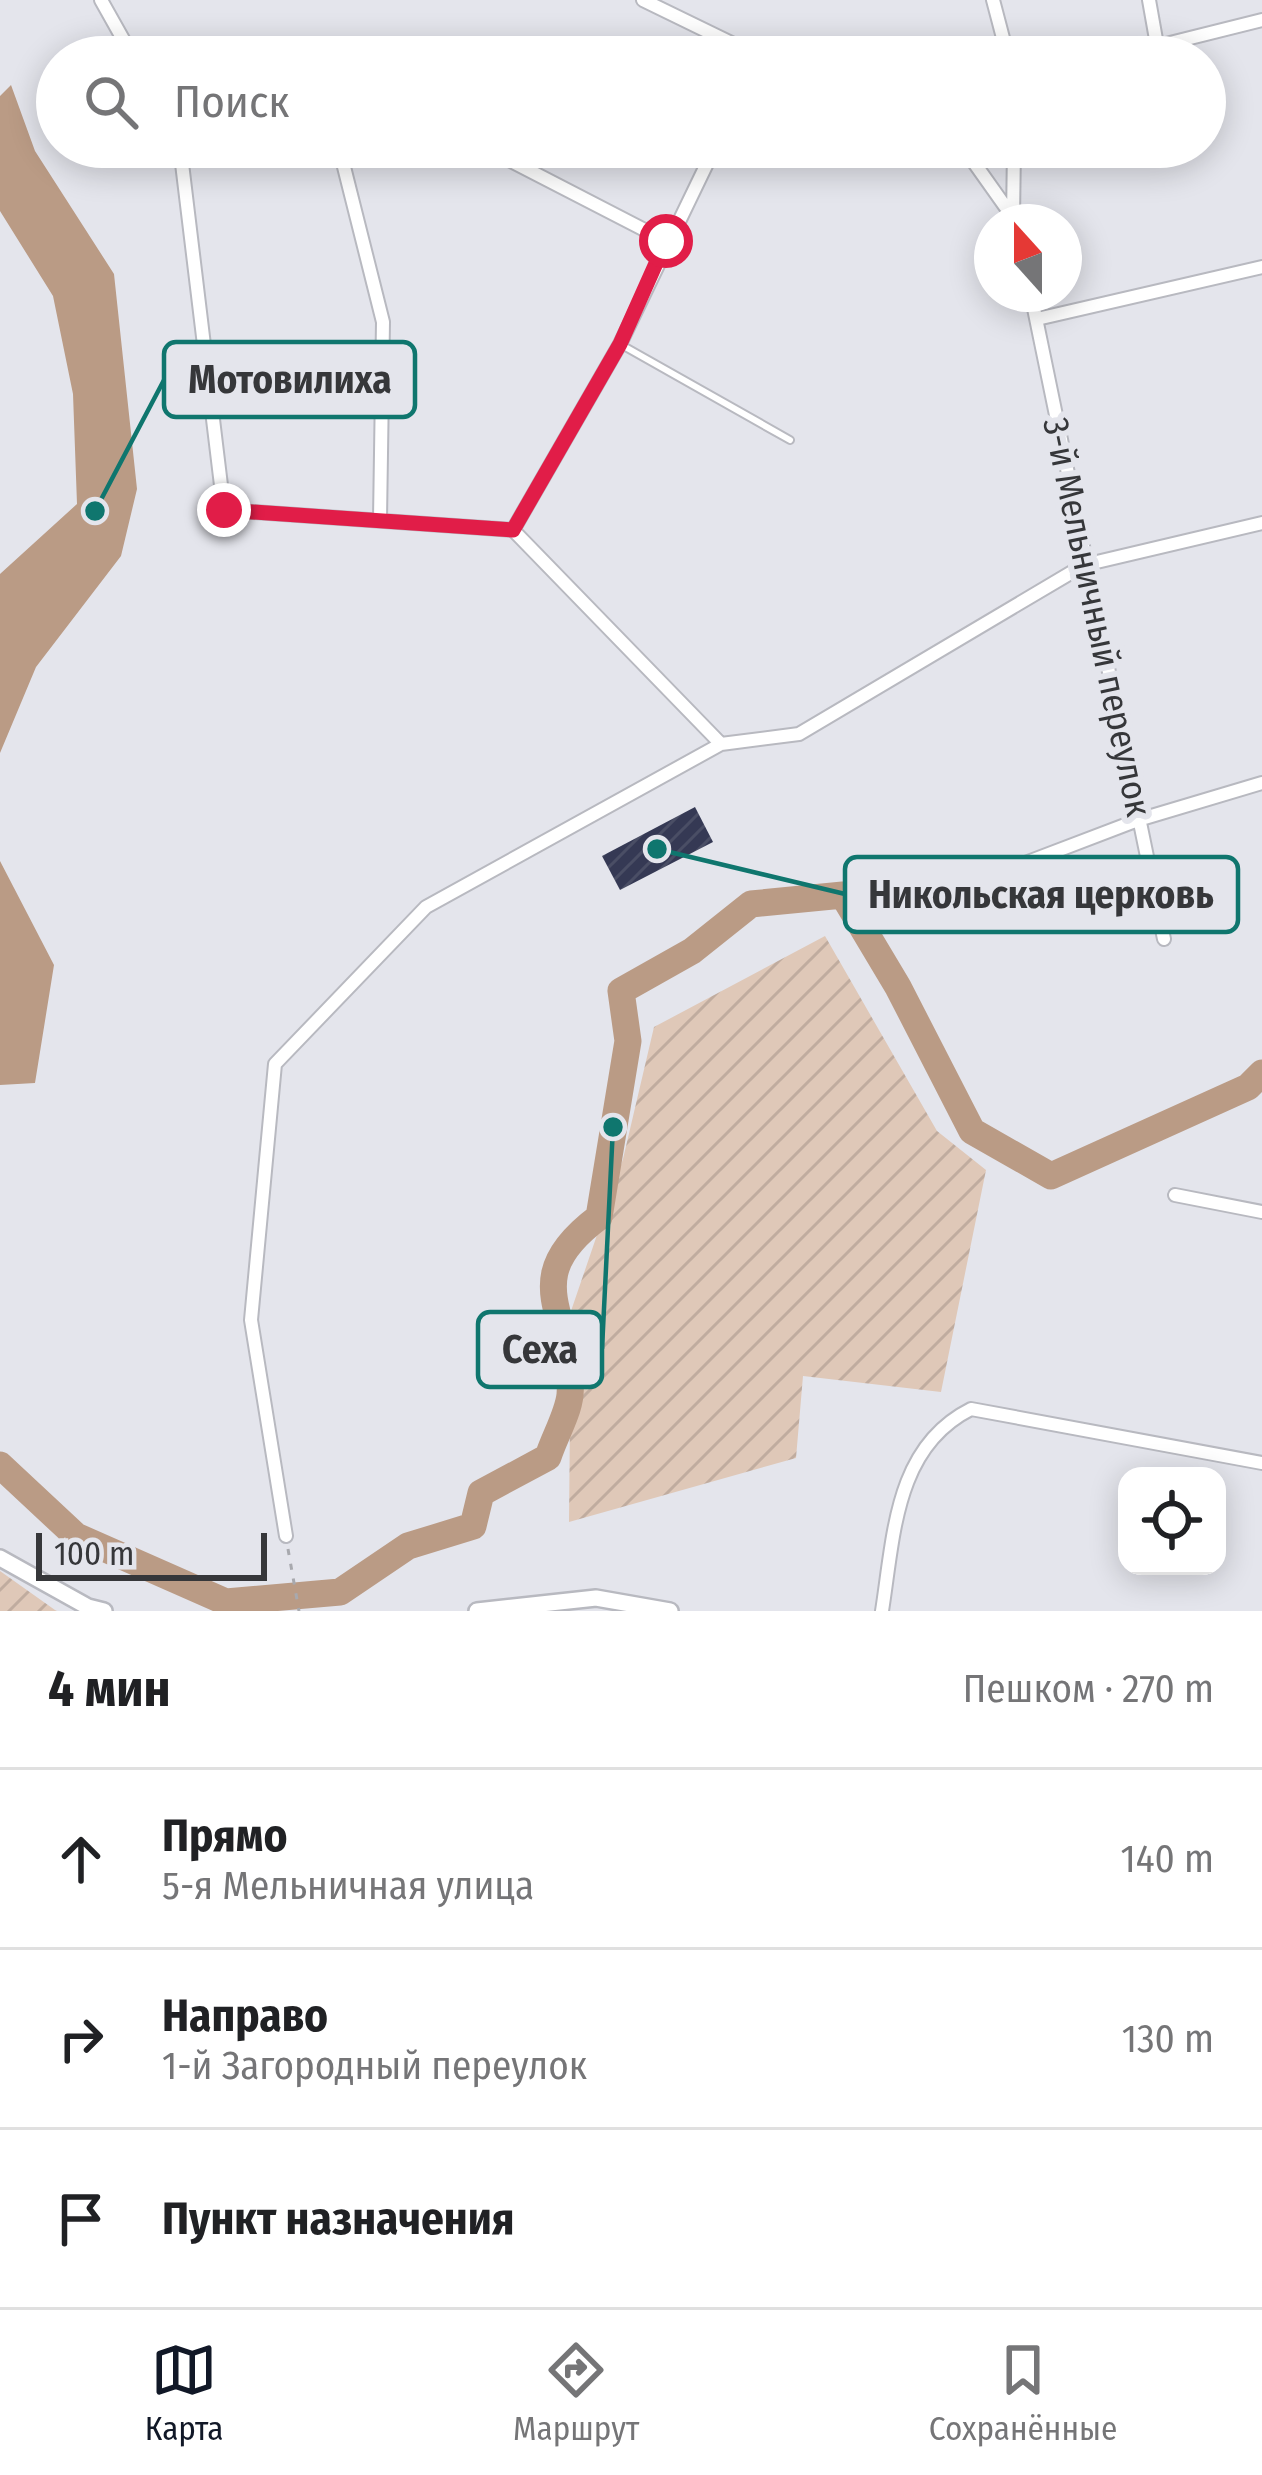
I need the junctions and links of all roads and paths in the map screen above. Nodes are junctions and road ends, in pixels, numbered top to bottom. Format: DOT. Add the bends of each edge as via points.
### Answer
graph roads {
  1 [pos="100,0"];
  2 [pos="643,0"];
  3 [pos="993,0"];
  4 [pos="1149,0"];
  5 [pos="1262,20"];
  6 [pos="121,36"];
  7 [pos="717,36"];
  8 [pos="1002,36"];
  9 [pos="1155,36"];
  10 [pos="1195,36"];
  11 [pos="183,168"];
  12 [pos="345,168"];
  13 [pos="525,168"];
  14 [pos="704,168"];
  15 [pos="978,168"];
  16 [pos="1014,168"];
  17 [pos="1003,204"];
  18 [pos="1013,204"];
  19 [pos="666,241"];
  20 [pos="1262,266"];
  21 [pos="1035,312"];
  22 [pos="1037,319"];
  23 [pos="620,344"];
  24 [pos="790,440"];
  25 [pos="380,519"];
  26 [pos="1262,524"];
  27 [pos="513,530"];
  28 [pos="1084,565"];
  29 [pos="721,744"];
  30 [pos="1262,783"];
  31 [pos="1138,820"];
  32 [pos="915,905"];
  33 [pos="1164,939"];
  34 [pos="1175,1195"];
  35 [pos="1262,1212"];
  36 [pos="1262,1463"];
  37 [pos="286,1536"];
  38 [pos="0,1558"];
  39 [pos="104,1611"];
  40 [pos="299,1611"];
  41 [pos="477,1611"];
  42 [pos="670,1611"];
  43 [pos="882,1611"];
  1 -- 6 [label="street"];
  2 -- 7 [label="street"];
  3 -- 8 [label="street"];
  4 -- 9 [label="street"];
  5 -- 10 [label="street"];
  11 -- 25 [label="street" via="224,510"];
  12 -- 25 [label="street" via="383,322"];
  13 -- 19 [label="street"];
  14 -- 19 [label="street"];
  15 -- 17 [label="street"];
  16 -- 18 [label="street"];
  19 -- 23 [label="street"];
  20 -- 22 [label="street"];
  21 -- 22 [label="street, 3-й Мельничный переулок"];
  22 -- 28 [label="street, 3-й Мельничный переулок"];
  23 -- 24 [label="lane"];
  23 -- 27 [label="street"];
  25 -- 27 [label="street"];
  26 -- 28 [label="street"];
  27 -- 29 [label="street"];
  28 -- 29 [label="street" via="799,734"];
  28 -- 31 [label="street, 3-й Мельничный переулок"];
  29 -- 37 [label="street" via="426,907 275,1064 251,1320"];
  30 -- 31 [label="street"];
  31 -- 32 [label="street"];
  31 -- 33 [label="street, 3-й Мельничный переулок"];
  34 -- 35 [label="street"];
  36 -- 43 [label="street" via="971,1409 940,1425 916,1456 897,1514"];
  37 -- 40 [label="path"];
  38 -- 39 [label="street"];
  41 -- 42 [label="street" via="596,1598"];
}
